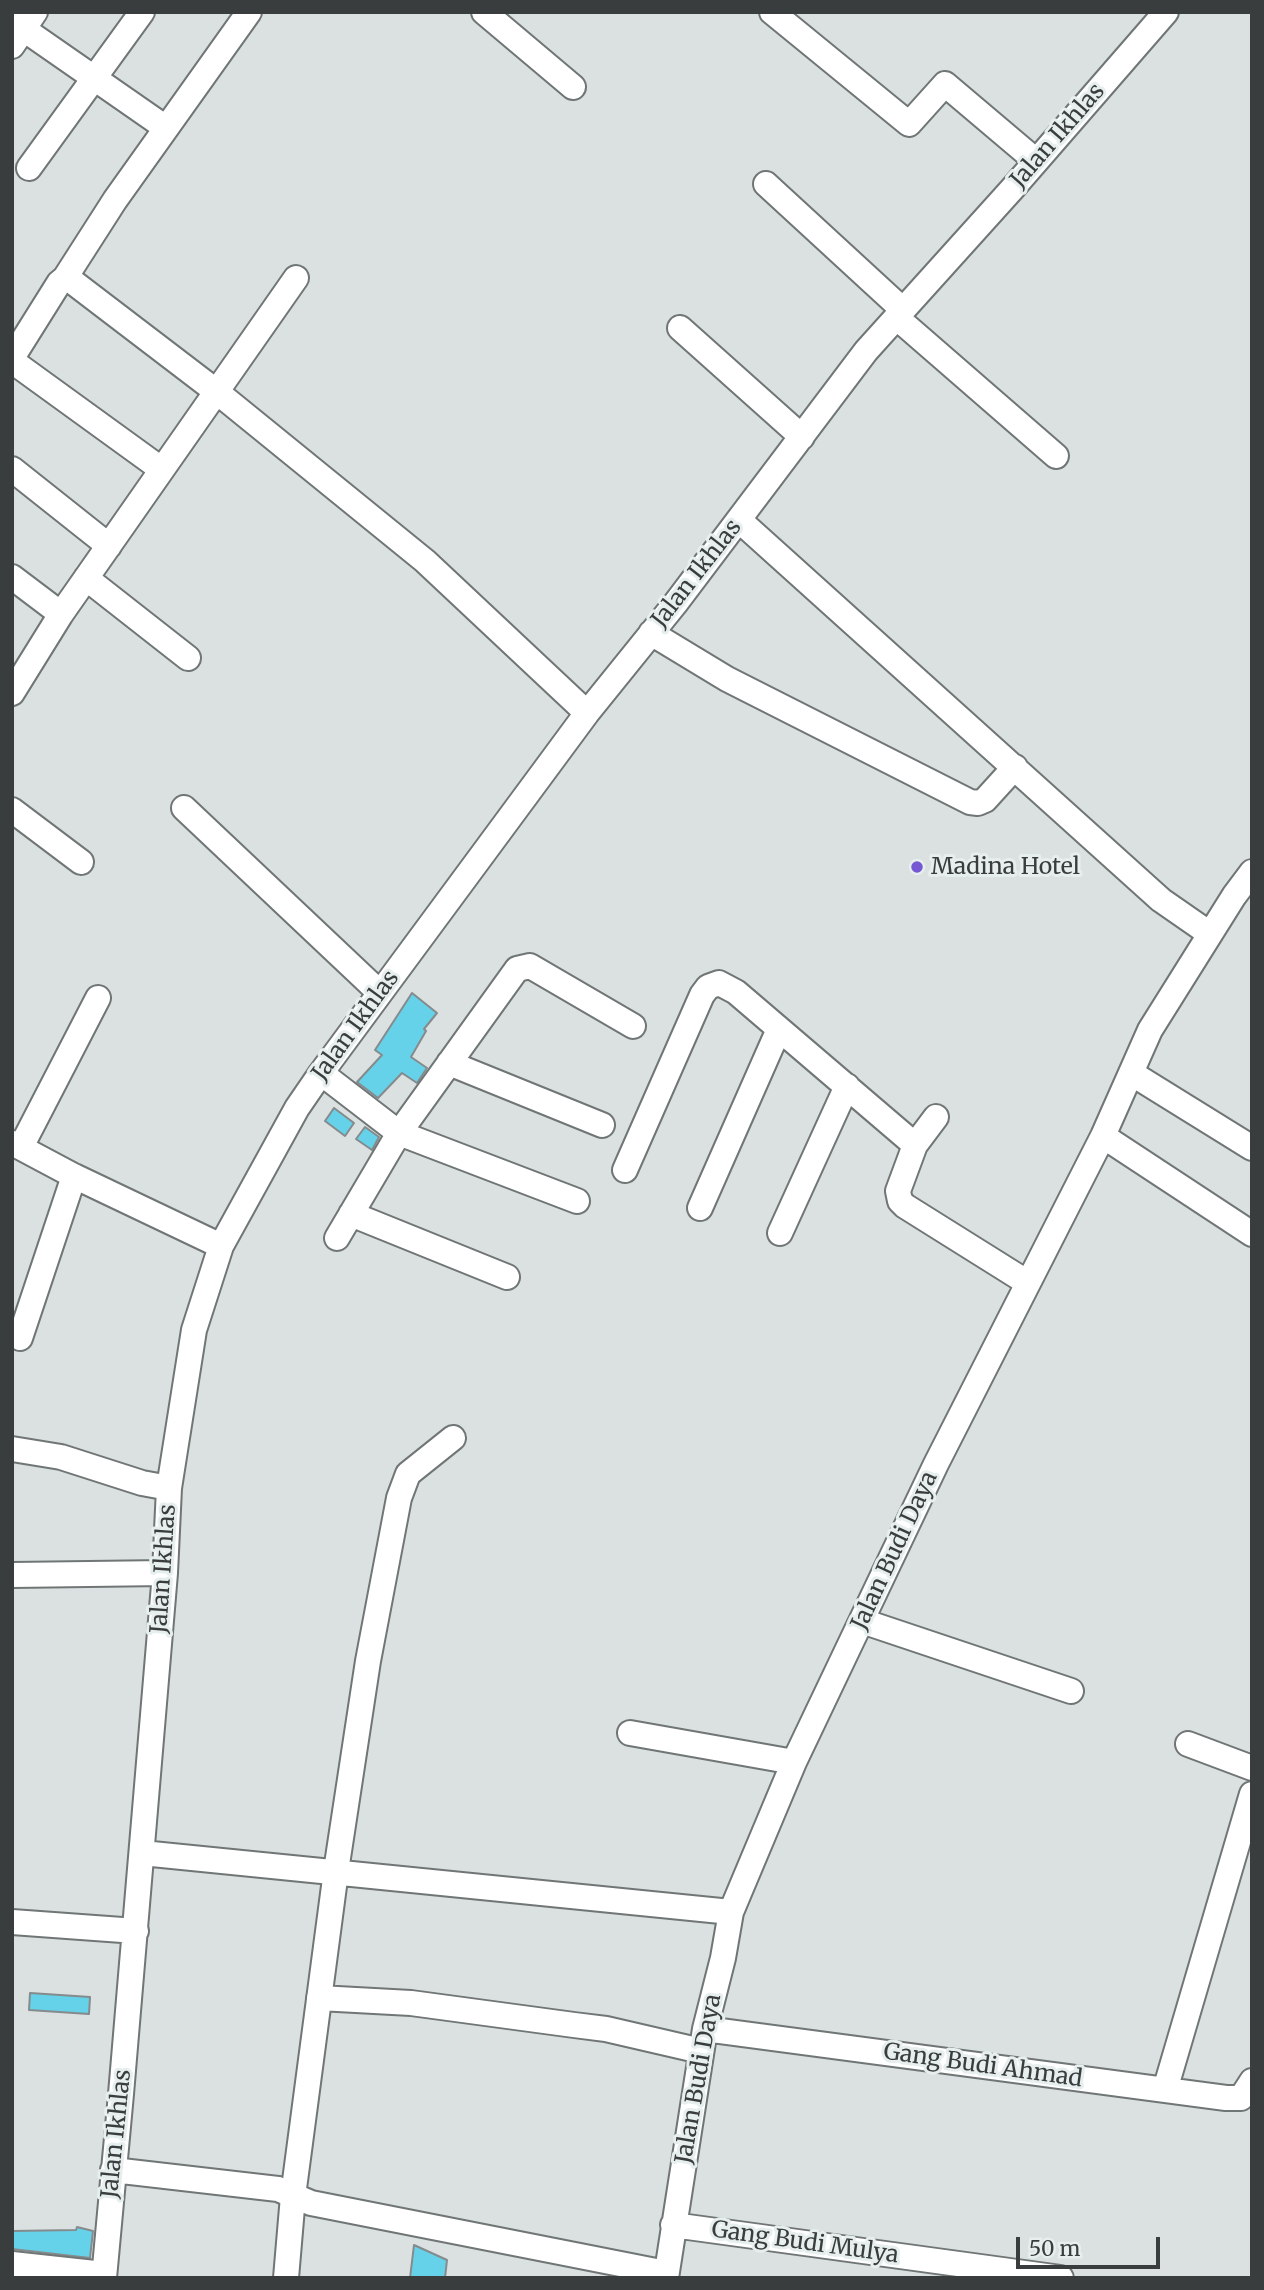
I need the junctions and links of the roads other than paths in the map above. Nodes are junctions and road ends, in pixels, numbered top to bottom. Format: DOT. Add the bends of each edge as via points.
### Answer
graph roads {
  1 [pos="142,12"];
  2 [pos="249,12"];
  3 [pos="484,12"];
  4 [pos="772,12"];
  5 [pos="1166,12"];
  6 [pos="21,27"];
  7 [pos="94,78"];
  8 [pos="573,86"];
  9 [pos="166,128"];
  10 [pos="1036,161"];
  11 [pos="29,167"];
  12 [pos="766,184"];
  13 [pos="65,278"];
  14 [pos="296,278"];
  15 [pos="900,313"];
  16 [pos="680,328"];
  17 [pos="14,352"];
  18 [pos="217,392"];
  19 [pos="802,437"];
  20 [pos="1056,456"];
  21 [pos="12,469"];
  22 [pos="161,469"];
  23 [pos="739,520"];
  24 [pos="109,546"];
  25 [pos="12,578"];
  26 [pos="86,578"];
  27 [pos="61,614"];
  28 [pos="651,633"];
  29 [pos="188,658"];
  30 [pos="12,693"];
  31 [pos="587,713"];
  32 [pos="1015,767"];
  33 [pos="184,808"];
  34 [pos="12,810"];
  35 [pos="81,862"];
  36 [pos="1252,872"];
  37 [pos="1210,934"];
  38 [pos="380,993"];
  39 [pos="98,998"];
  40 [pos="633,1026"];
  41 [pos="779,1029"];
  42 [pos="449,1063"];
  43 [pos="321,1073"];
  44 [pos="1131,1073"];
  45 [pos="847,1086"];
  46 [pos="936,1117"];
  47 [pos="602,1125"];
  48 [pos="399,1133"];
  49 [pos="1103,1136"];
  50 [pos="17,1145"];
  51 [pos="915,1145"];
  52 [pos="1252,1148"];
  53 [pos="625,1170"];
  54 [pos="74,1176"];
  55 [pos="577,1201"];
  56 [pos="700,1208"];
  57 [pos="351,1214"];
  58 [pos="780,1233"];
  59 [pos="1252,1234"];
  60 [pos="337,1238"];
  61 [pos="221,1246"];
  62 [pos="507,1277"];
  63 [pos="1028,1283"];
  64 [pos="20,1338"];
  65 [pos="453,1438"];
  66 [pos="12,1449"];
  67 [pos="169,1488"];
  68 [pos="165,1573"];
  69 [pos="12,1575"];
  70 [pos="862,1621"];
  71 [pos="1071,1691"];
  72 [pos="630,1733"];
  73 [pos="1188,1744"];
  74 [pos="794,1762"];
  75 [pos="1252,1768"];
  76 [pos="1252,1794"];
  77 [pos="142,1853"];
  78 [pos="336,1871"];
  79 [pos="731,1912"];
  80 [pos="12,1922"];
  81 [pos="136,1931"];
  82 [pos="319,1998"];
  83 [pos="703,2040"];
  84 [pos="1252,2081"];
  85 [pos="1166,2090"];
  86 [pos="113,2170"];
  87 [pos="293,2196"];
  88 [pos="673,2225"];
  89 [pos="12,2264"];
  90 [pos="666,2275"];
  91 [pos="104,2276"];
  92 [pos="286,2278"];
  93 [pos="1061,2278"];
  1 -- 7 [label="street"];
  2 -- 9 [label="street"];
  3 -- 8 [label="street"];
  4 -- 10 [label="street" via="909,124 945,84"];
  5 -- 10 [label="street, Jalan Ikhlas"];
  6 -- 7 [label="street"];
  7 -- 9 [label="street"];
  7 -- 11 [label="street"];
  9 -- 13 [label="street"];
  10 -- 15 [label="street, Jalan Ikhlas"];
  12 -- 15 [label="street"];
  13 -- 17 [label="street"];
  13 -- 18 [label="street"];
  14 -- 18 [label="street"];
  15 -- 19 [label="street, Jalan Ikhlas"];
  15 -- 20 [label="street"];
  16 -- 19 [label="street"];
  17 -- 22 [label="street"];
  18 -- 22 [label="street"];
  18 -- 31 [label="street" via="425,561"];
  19 -- 23 [label="street, Jalan Ikhlas"];
  21 -- 24 [label="street"];
  22 -- 24 [label="street"];
  23 -- 28 [label="street, Jalan Ikhlas"];
  23 -- 32 [label="street"];
  24 -- 26 [label="street"];
  25 -- 27 [label="street"];
  26 -- 27 [label="street"];
  26 -- 29 [label="street"];
  27 -- 30 [label="street"];
  28 -- 31 [label="street, Jalan Ikhlas"];
  28 -- 32 [label="street" via="727,679 973,803 985,800"];
  31 -- 38 [label="street, Jalan Ikhlas"];
  32 -- 37 [label="street" via="1161,900"];
  33 -- 38 [label="street"];
  34 -- 35 [label="street"];
  36 -- 37 [label="street, Jalan Budi Daya"];
  37 -- 44 [label="street, Jalan Budi Daya" via="1150,1030"];
  38 -- 43 [label="street, Jalan Ikhlas"];
  39 -- 50 [label="street"];
  40 -- 42 [label="street" via="530,966 521,967"];
  41 -- 45 [label="street"];
  41 -- 53 [label="street" via="726,985 708,987"];
  41 -- 56 [label="street"];
  42 -- 47 [label="street"];
  42 -- 48 [label="street"];
  43 -- 48 [label="street"];
  43 -- 61 [label="street, Jalan Ikhlas"];
  44 -- 49 [label="street, Jalan Budi Daya"];
  44 -- 52 [label="street"];
  45 -- 51 [label="street"];
  45 -- 58 [label="street"];
  46 -- 51 [label="street"];
  48 -- 55 [label="street"];
  48 -- 57 [label="street"];
  49 -- 59 [label="street"];
  49 -- 63 [label="street, Jalan Budi Daya"];
  50 -- 54 [label="street"];
  51 -- 63 [label="street" via="898,1191 900,1201"];
  54 -- 61 [label="street"];
  54 -- 64 [label="street"];
  57 -- 60 [label="street"];
  57 -- 62 [label="street"];
  61 -- 67 [label="street, Jalan Ikhlas" via="194,1330"];
  63 -- 70 [label="street, Jalan Budi Daya"];
  65 -- 78 [label="street" via="408,1474 399,1498"];
  66 -- 67 [label="street" via="61,1457"];
  67 -- 68 [label="street, Jalan Ikhlas"];
  68 -- 69 [label="street"];
  68 -- 77 [label="street, Jalan Ikhlas"];
  70 -- 71 [label="street"];
  70 -- 74 [label="street, Jalan Budi Daya"];
  72 -- 74 [label="street"];
  73 -- 75 [label="street"];
  74 -- 79 [label="street, Jalan Budi Daya"];
  76 -- 85 [label="street"];
  77 -- 78 [label="street"];
  77 -- 81 [label="street, Jalan Ikhlas"];
  78 -- 79 [label="street"];
  78 -- 82 [label="street"];
  79 -- 83 [label="street, Jalan Budi Daya"];
  80 -- 81 [label="street"];
  81 -- 86 [label="street, Jalan Ikhlas"];
  82 -- 83 [label="street, Gang Budi Ahmad" via="411,2003"];
  82 -- 87 [label="street"];
  83 -- 85 [label="street, Gang Budi Ahmad"];
  83 -- 88 [label="street, Jalan Budi Daya"];
  84 -- 85 [label="street, Gang Budi Ahmad" via="1241,2098"];
  86 -- 87 [label="street" via="278,2189"];
  86 -- 91 [label="street, Jalan Ikhlas"];
  87 -- 90 [label="street"];
  87 -- 92 [label="street"];
  88 -- 90 [label="street, Jalan Budi Daya"];
  88 -- 93 [label="street, Gang Budi Mulya"];
  89 -- 91 [label="street"];
}
